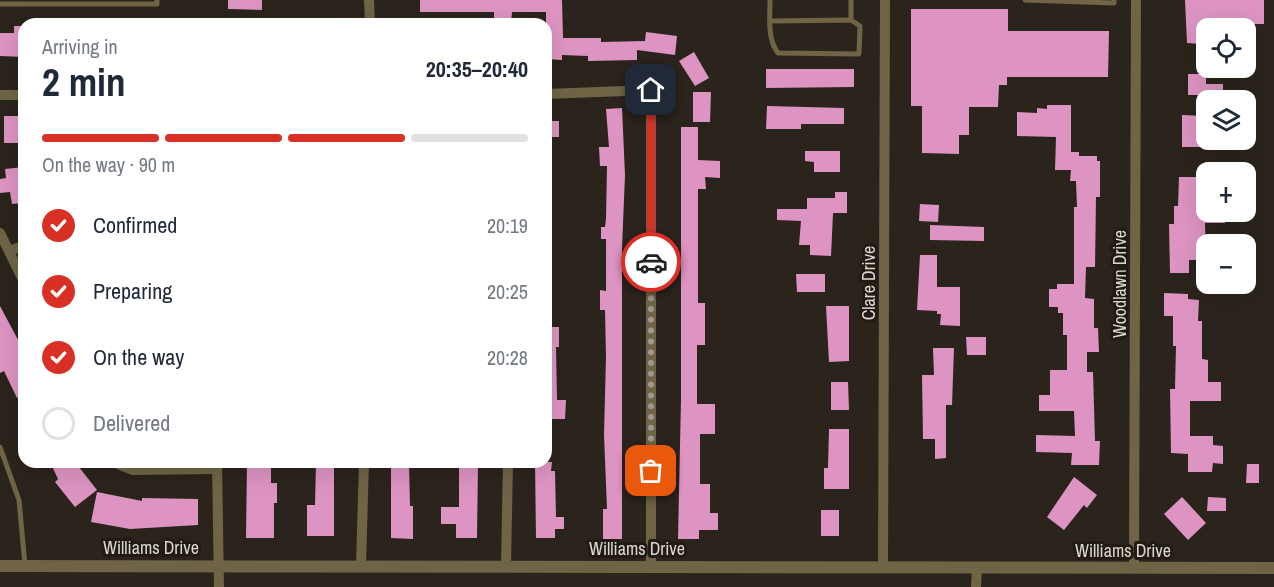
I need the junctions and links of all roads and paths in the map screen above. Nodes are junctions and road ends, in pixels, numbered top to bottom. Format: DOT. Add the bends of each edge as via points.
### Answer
graph roads {
  1 [pos="157,0"];
  2 [pos="369,0"];
  3 [pos="770,0"];
  4 [pos="851,0"];
  5 [pos="885,0"];
  6 [pos="1025,0"];
  7 [pos="1114,0"];
  8 [pos="1136,0"];
  9 [pos="0,4"];
  10 [pos="370,18"];
  11 [pos="851,20"];
  12 [pos="770,21"];
  13 [pos="552,94"];
  14 [pos="0,95"];
  15 [pos="18,95"];
  16 [pos="0,233"];
  17 [pos="18,248"];
  18 [pos="10,251"];
  19 [pos="18,269"];
  20 [pos="0,447"];
  21 [pos="128,468"];
  22 [pos="175,468"];
  23 [pos="217,468"];
  24 [pos="364,468"];
  25 [pos="508,468"];
  26 [pos="219,564"];
  27 [pos="361,565"];
  28 [pos="0,566"];
  29 [pos="25,566"];
  30 [pos="506,566"];
  31 [pos="651,566"];
  32 [pos="883,567"];
  33 [pos="976,567"];
  34 [pos="1134,568"];
  35 [pos="1274,568"];
  36 [pos="219,587"];
  37 [pos="976,587"];
  1 -- 9 [label="lane" via="157,4"];
  2 -- 10 [label="street"];
  3 -- 12 [label="lane"];
  4 -- 11 [label="lane"];
  5 -- 32 [label="street, Clare Drive"];
  6 -- 7 [label="lane"];
  8 -- 34 [label="street, Woodlawn Drive"];
  11 -- 12 [label="lane"];
  11 -- 12 [label="lane" via="860,26 860,54 778,53 772,45"];
  13 -- 31 [label="street" via="651,90"];
  14 -- 15 [label="street"];
  16 -- 18 [label="street"];
  17 -- 18 [label="street"];
  18 -- 19 [label="street"];
  20 -- 29 [label="lane" via="19,500"];
  21 -- 22 [label="street"];
  23 -- 26 [label="street"];
  24 -- 27 [label="street"];
  25 -- 30 [label="street"];
  26 -- 27 [label="street, Williams Drive"];
  26 -- 29 [label="street, Williams Drive"];
  26 -- 36 [label="street"];
  27 -- 30 [label="street, Williams Drive"];
  28 -- 29 [label="street, Williams Drive"];
  30 -- 31 [label="street, Williams Drive"];
  31 -- 32 [label="street, Williams Drive"];
  32 -- 33 [label="street, Williams Drive"];
  33 -- 34 [label="street, Williams Drive"];
  33 -- 37 [label="street"];
  34 -- 35 [label="street, Williams Drive"];
}
